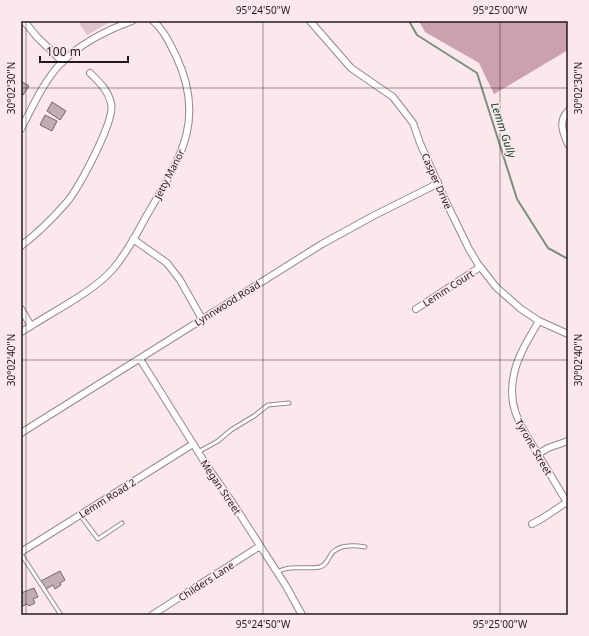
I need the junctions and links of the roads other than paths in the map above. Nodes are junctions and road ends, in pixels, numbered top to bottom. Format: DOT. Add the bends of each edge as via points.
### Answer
graph roads {
  1 [pos="24,21"];
  2 [pos="132,21"];
  3 [pos="153,21"];
  4 [pos="310,21"];
  5 [pos="63,62"];
  6 [pos="90,73"];
  7 [pos="568,112"];
  8 [pos="21,129"];
  9 [pos="568,144"];
  10 [pos="438,182"];
  11 [pos="133,239"];
  12 [pos="21,246"];
  13 [pos="480,267"];
  14 [pos="21,309"];
  15 [pos="416,309"];
  16 [pos="202,319"];
  17 [pos="539,321"];
  18 [pos="31,326"];
  19 [pos="21,332"];
  20 [pos="568,334"];
  21 [pos="140,359"];
  22 [pos="289,403"];
  23 [pos="21,434"];
  24 [pos="568,441"];
  25 [pos="193,444"];
  26 [pos="198,452"];
  27 [pos="538,454"];
  28 [pos="567,503"];
  29 [pos="80,515"];
  30 [pos="122,523"];
  31 [pos="532,524"];
  32 [pos="260,546"];
  33 [pos="365,547"];
  34 [pos="21,553"];
  35 [pos="277,572"];
  36 [pos="61,615"];
  37 [pos="152,615"];
  38 [pos="302,615"];
  1 -- 5 [label="street"];
  2 -- 5 [label="street" via="105,32"];
  3 -- 11 [label="street, Jetty Manor" via="170,43 179,62 186,83 189,120 182,153"];
  4 -- 10 [label="street, Casper Drive" via="352,68 393,97 413,123"];
  5 -- 8 [label="street" via="40,93"];
  6 -- 12 [label="street" via="106,91 112,103 112,113 100,143 68,200 50,222"];
  7 -- 9 [label="street" via="562,126"];
  10 -- 13 [label="street, Casper Drive"];
  10 -- 16 [label="street, Lynnwood Road" via="322,244"];
  11 -- 16 [label="street" via="167,263 180,280"];
  11 -- 18 [label="street, Jetty Manor" via="113,270 94,286"];
  13 -- 15 [label="street, Lemm Court"];
  13 -- 17 [label="street, Casper Drive" via="510,300"];
  14 -- 18 [label="street"];
  16 -- 21 [label="street, Lynnwood Road"];
  17 -- 20 [label="street, Casper Drive"];
  17 -- 27 [label="street, Tyrone Street" via="519,357 512,384 516,415"];
  18 -- 19 [label="street, Jetty Manor"];
  21 -- 23 [label="street, Lynnwood Road"];
  21 -- 25 [label="street, Megan Street"];
  22 -- 26 [label="lane" via="268,405 218,441"];
  24 -- 27 [label="street"];
  25 -- 26 [label="street, Megan Street"];
  25 -- 29 [label="street, Lemm Road 2"];
  26 -- 32 [label="street, Megan Street"];
  27 -- 28 [label="street, Tyrone Street"];
  28 -- 31 [label="street"];
  29 -- 30 [label="lane" via="98,539"];
  29 -- 34 [label="street, Lemm Road 2"];
  32 -- 35 [label="street, Megan Street"];
  32 -- 37 [label="street, Childers Lane"];
  33 -- 35 [label="lane" via="348,546 339,549 319,567 284,568"];
  34 -- 36 [label="lane"];
  35 -- 38 [label="street, Megan Street"];
}
